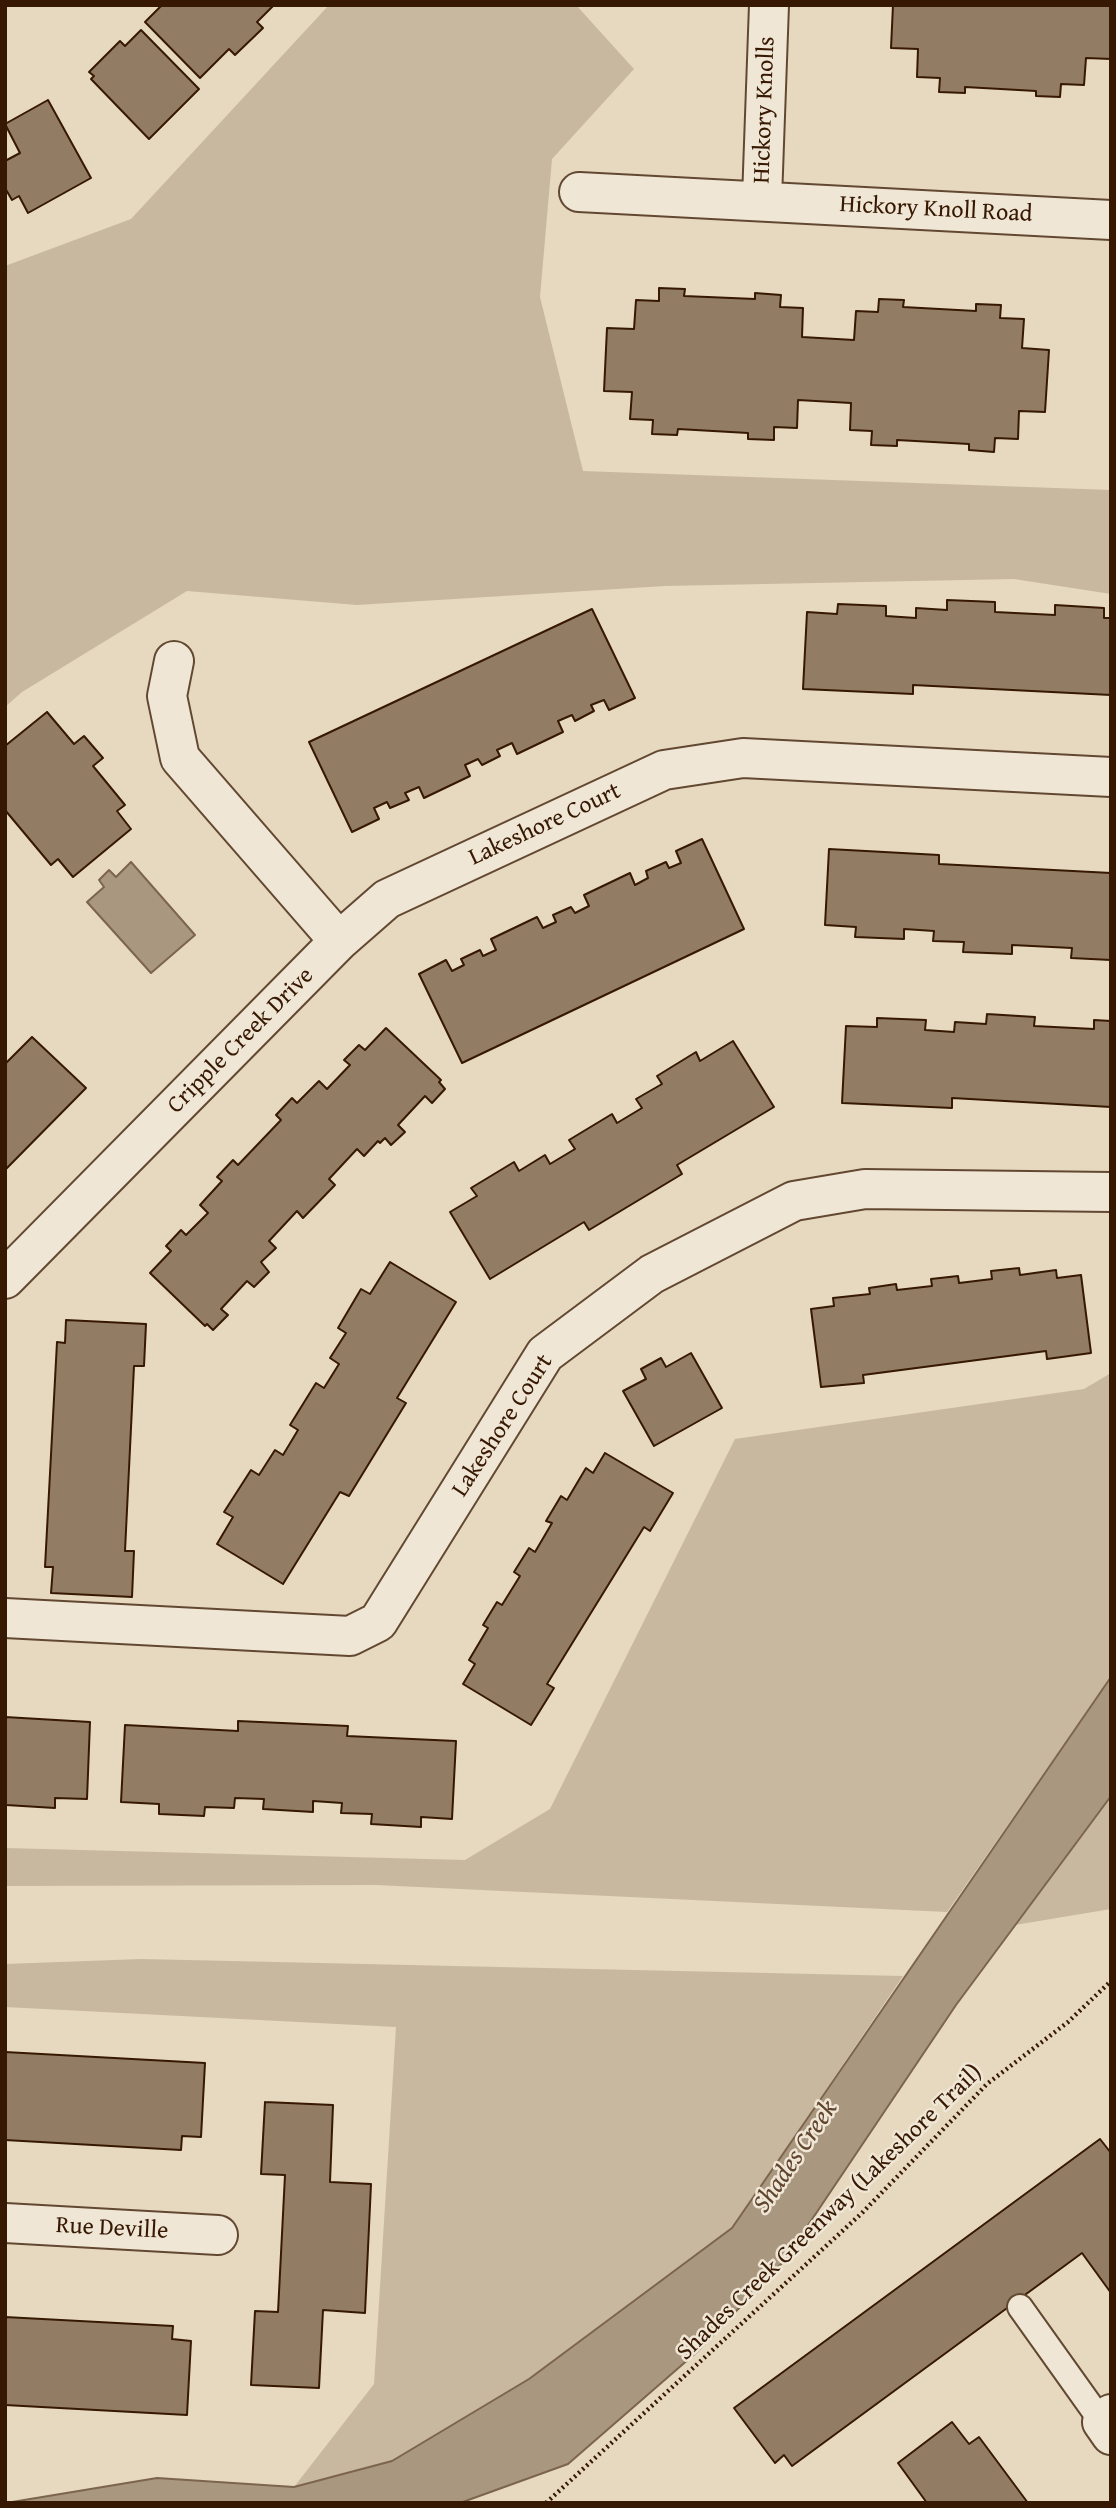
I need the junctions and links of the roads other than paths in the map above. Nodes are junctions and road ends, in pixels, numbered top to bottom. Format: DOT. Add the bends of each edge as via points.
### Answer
graph roads {
  1 [pos="769,5"];
  2 [pos="579,192"];
  3 [pos="762,199"];
  4 [pos="1111,220"];
  5 [pos="174,661"];
  6 [pos="1111,777"];
  7 [pos="340,941"];
  8 [pos="1111,1192"];
  9 [pos="5,1279"];
  10 [pos="5,1618"];
  11 [pos="5,2223"];
  12 [pos="218,2235"];
  13 [pos="1020,2307"];
  14 [pos="1108,2424"];
  1 -- 3 [label="street, Hickory Knolls"];
  2 -- 3 [label="street, Hickory Knolls"];
  3 -- 4 [label="street, Hickory Knoll Road"];
  5 -- 7 [label="street" via="167,696 180,758"];
  6 -- 7 [label="street, Lakeshore Court" via="743,758 664,770 387,898"];
  7 -- 9 [label="street, Cripple Creek Drive"];
  8 -- 10 [label="street, Lakeshore Court" via="865,1189 794,1201 652,1274 545,1354 378,1622 350,1636"];
  11 -- 12 [label="street, Rue Deville"];
  13 -- 14 [label="lane"];
}
